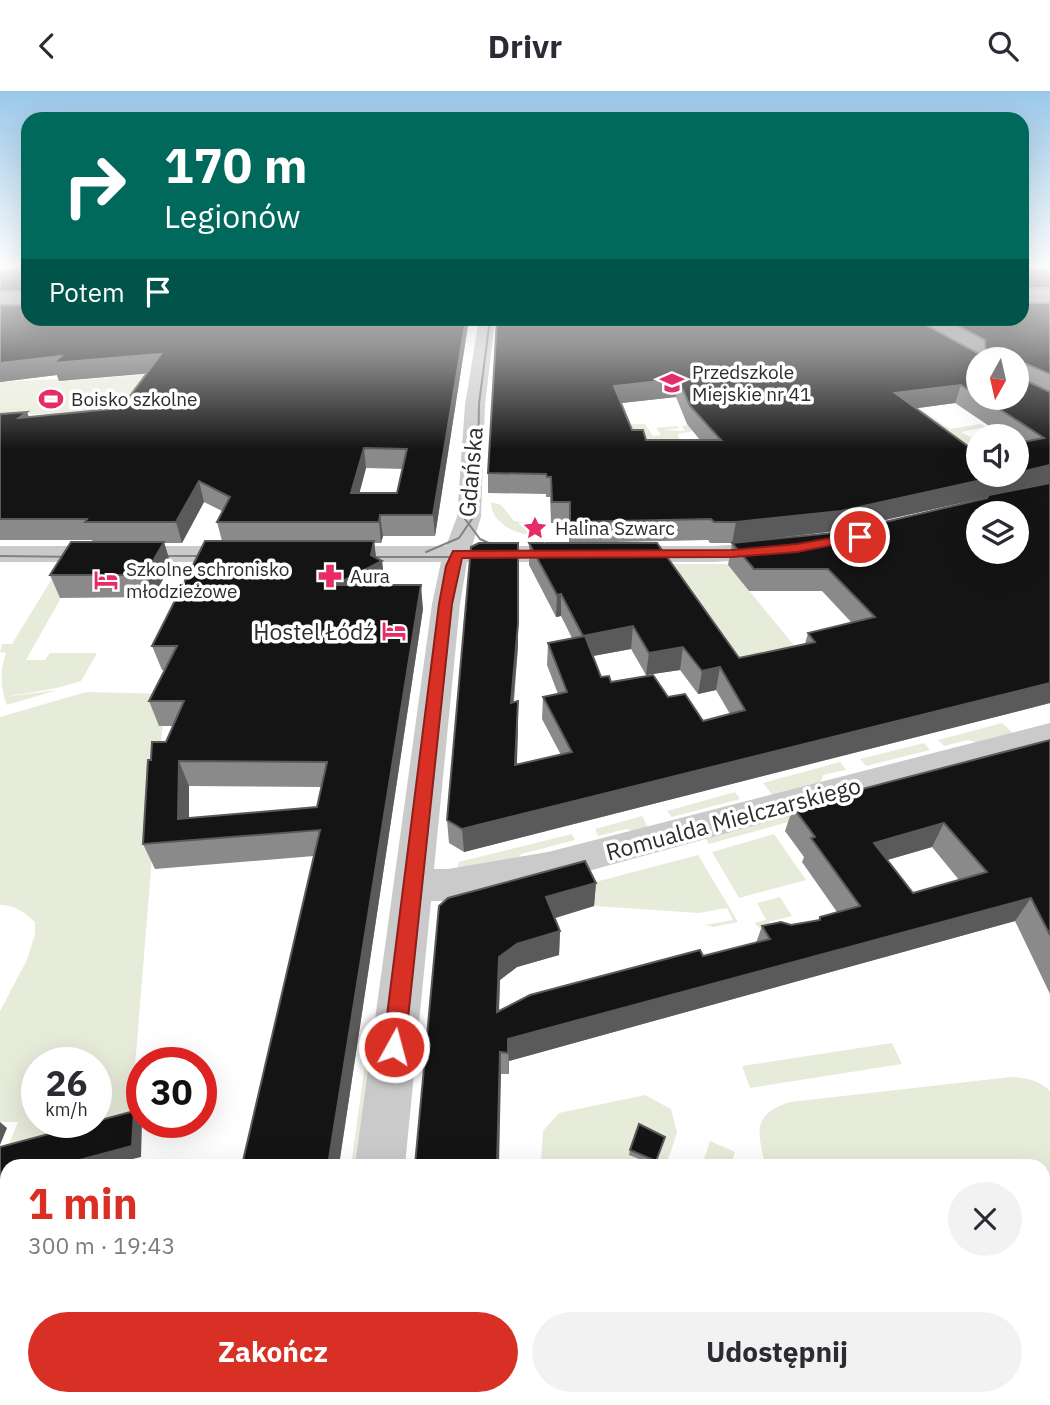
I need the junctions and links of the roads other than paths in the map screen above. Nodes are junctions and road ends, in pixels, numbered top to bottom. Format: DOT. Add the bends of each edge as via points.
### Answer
graph roads {
  1 [pos="486,327"];
  2 [pos="797,548"];
  3 [pos="0,554"];
  4 [pos="273,554"];
  5 [pos="308,554"];
  6 [pos="457,554"];
  7 [pos="1050,734"];
  8 [pos="413,884"];
  9 [pos="381,1159"];
  1 -- 6 [label="street, Gdańska" via="475,405 469,517"];
  2 -- 6 [label="street" via="714,554"];
  3 -- 4 [label="street"];
  5 -- 6 [label="street"];
  6 -- 8 [label="street, Gdańska" via="446,604"];
  7 -- 8 [label="street, Romualda Mielczarskiego" via="548,867 448,885"];
  8 -- 9 [label="street, Gdańska"];
}
